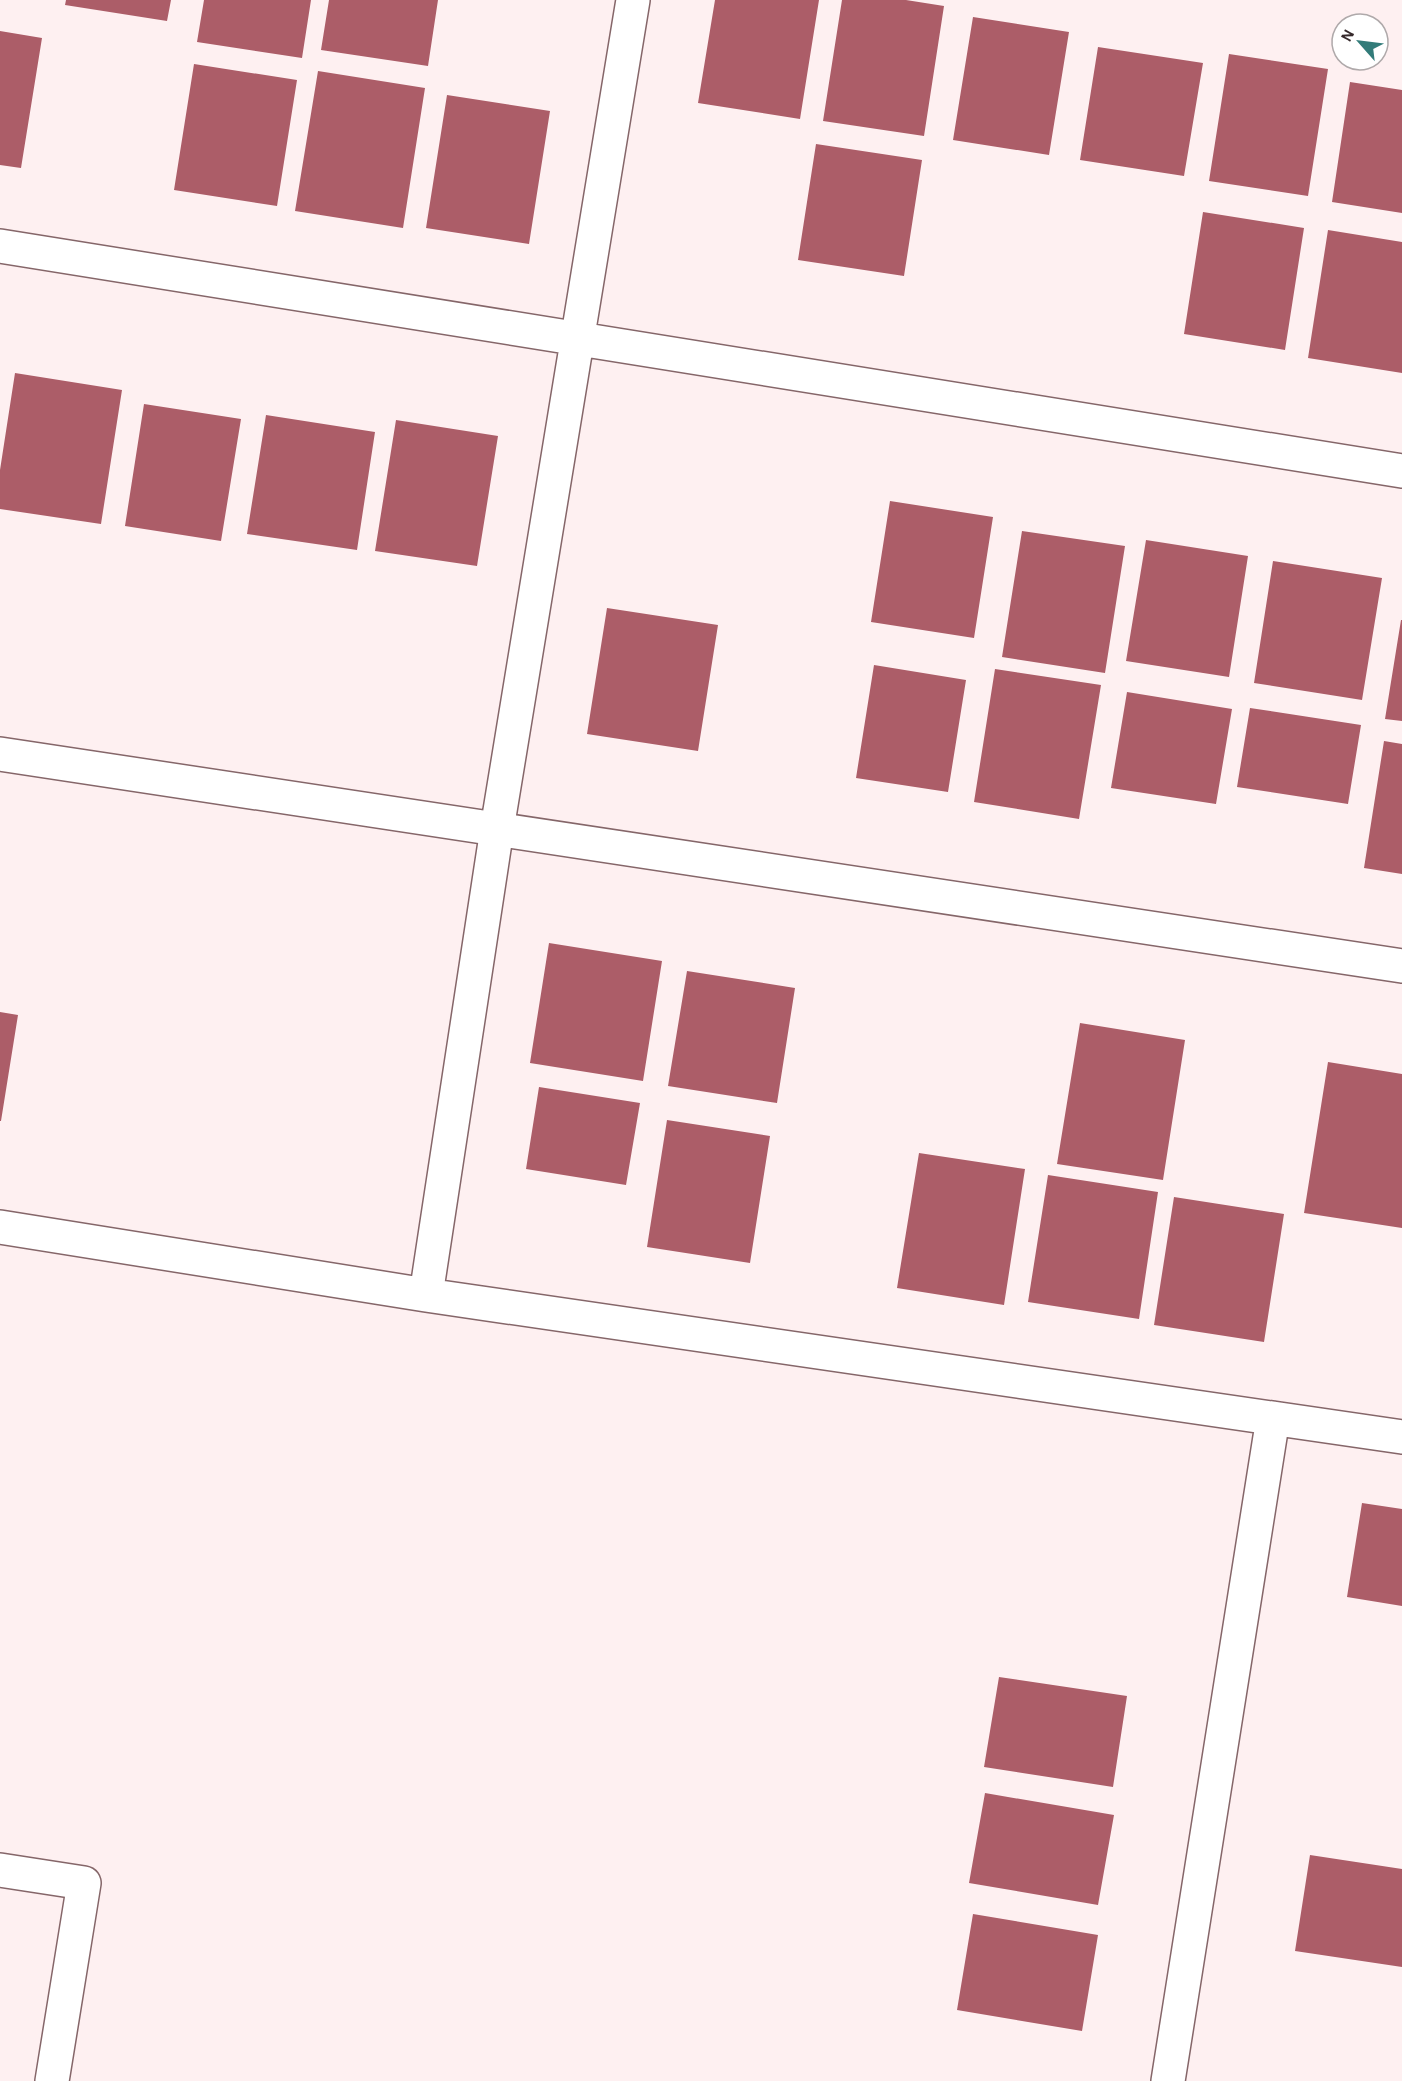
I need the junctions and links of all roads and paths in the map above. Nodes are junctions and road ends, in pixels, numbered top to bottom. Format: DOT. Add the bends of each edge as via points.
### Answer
graph roads {
  1 [pos="633,0"];
  2 [pos="0,246"];
  3 [pos="578,340"];
  4 [pos="1402,471"];
  5 [pos="0,754"];
  6 [pos="497,829"];
  7 [pos="1402,966"];
  8 [pos="0,1227"];
  9 [pos="426,1295"];
  10 [pos="1273,1418"];
  11 [pos="1402,1437"];
  12 [pos="0,1870"];
  13 [pos="52,2081"];
  14 [pos="1168,2081"];
  1 -- 3 [label="street"];
  2 -- 3 [label="street"];
  3 -- 4 [label="street"];
  3 -- 6 [label="street"];
  5 -- 6 [label="street"];
  6 -- 7 [label="street"];
  6 -- 9 [label="street"];
  8 -- 9 [label="street"];
  9 -- 10 [label="street"];
  10 -- 11 [label="street"];
  10 -- 14 [label="street"];
  12 -- 13 [label="street" via="84,1883"];
}
